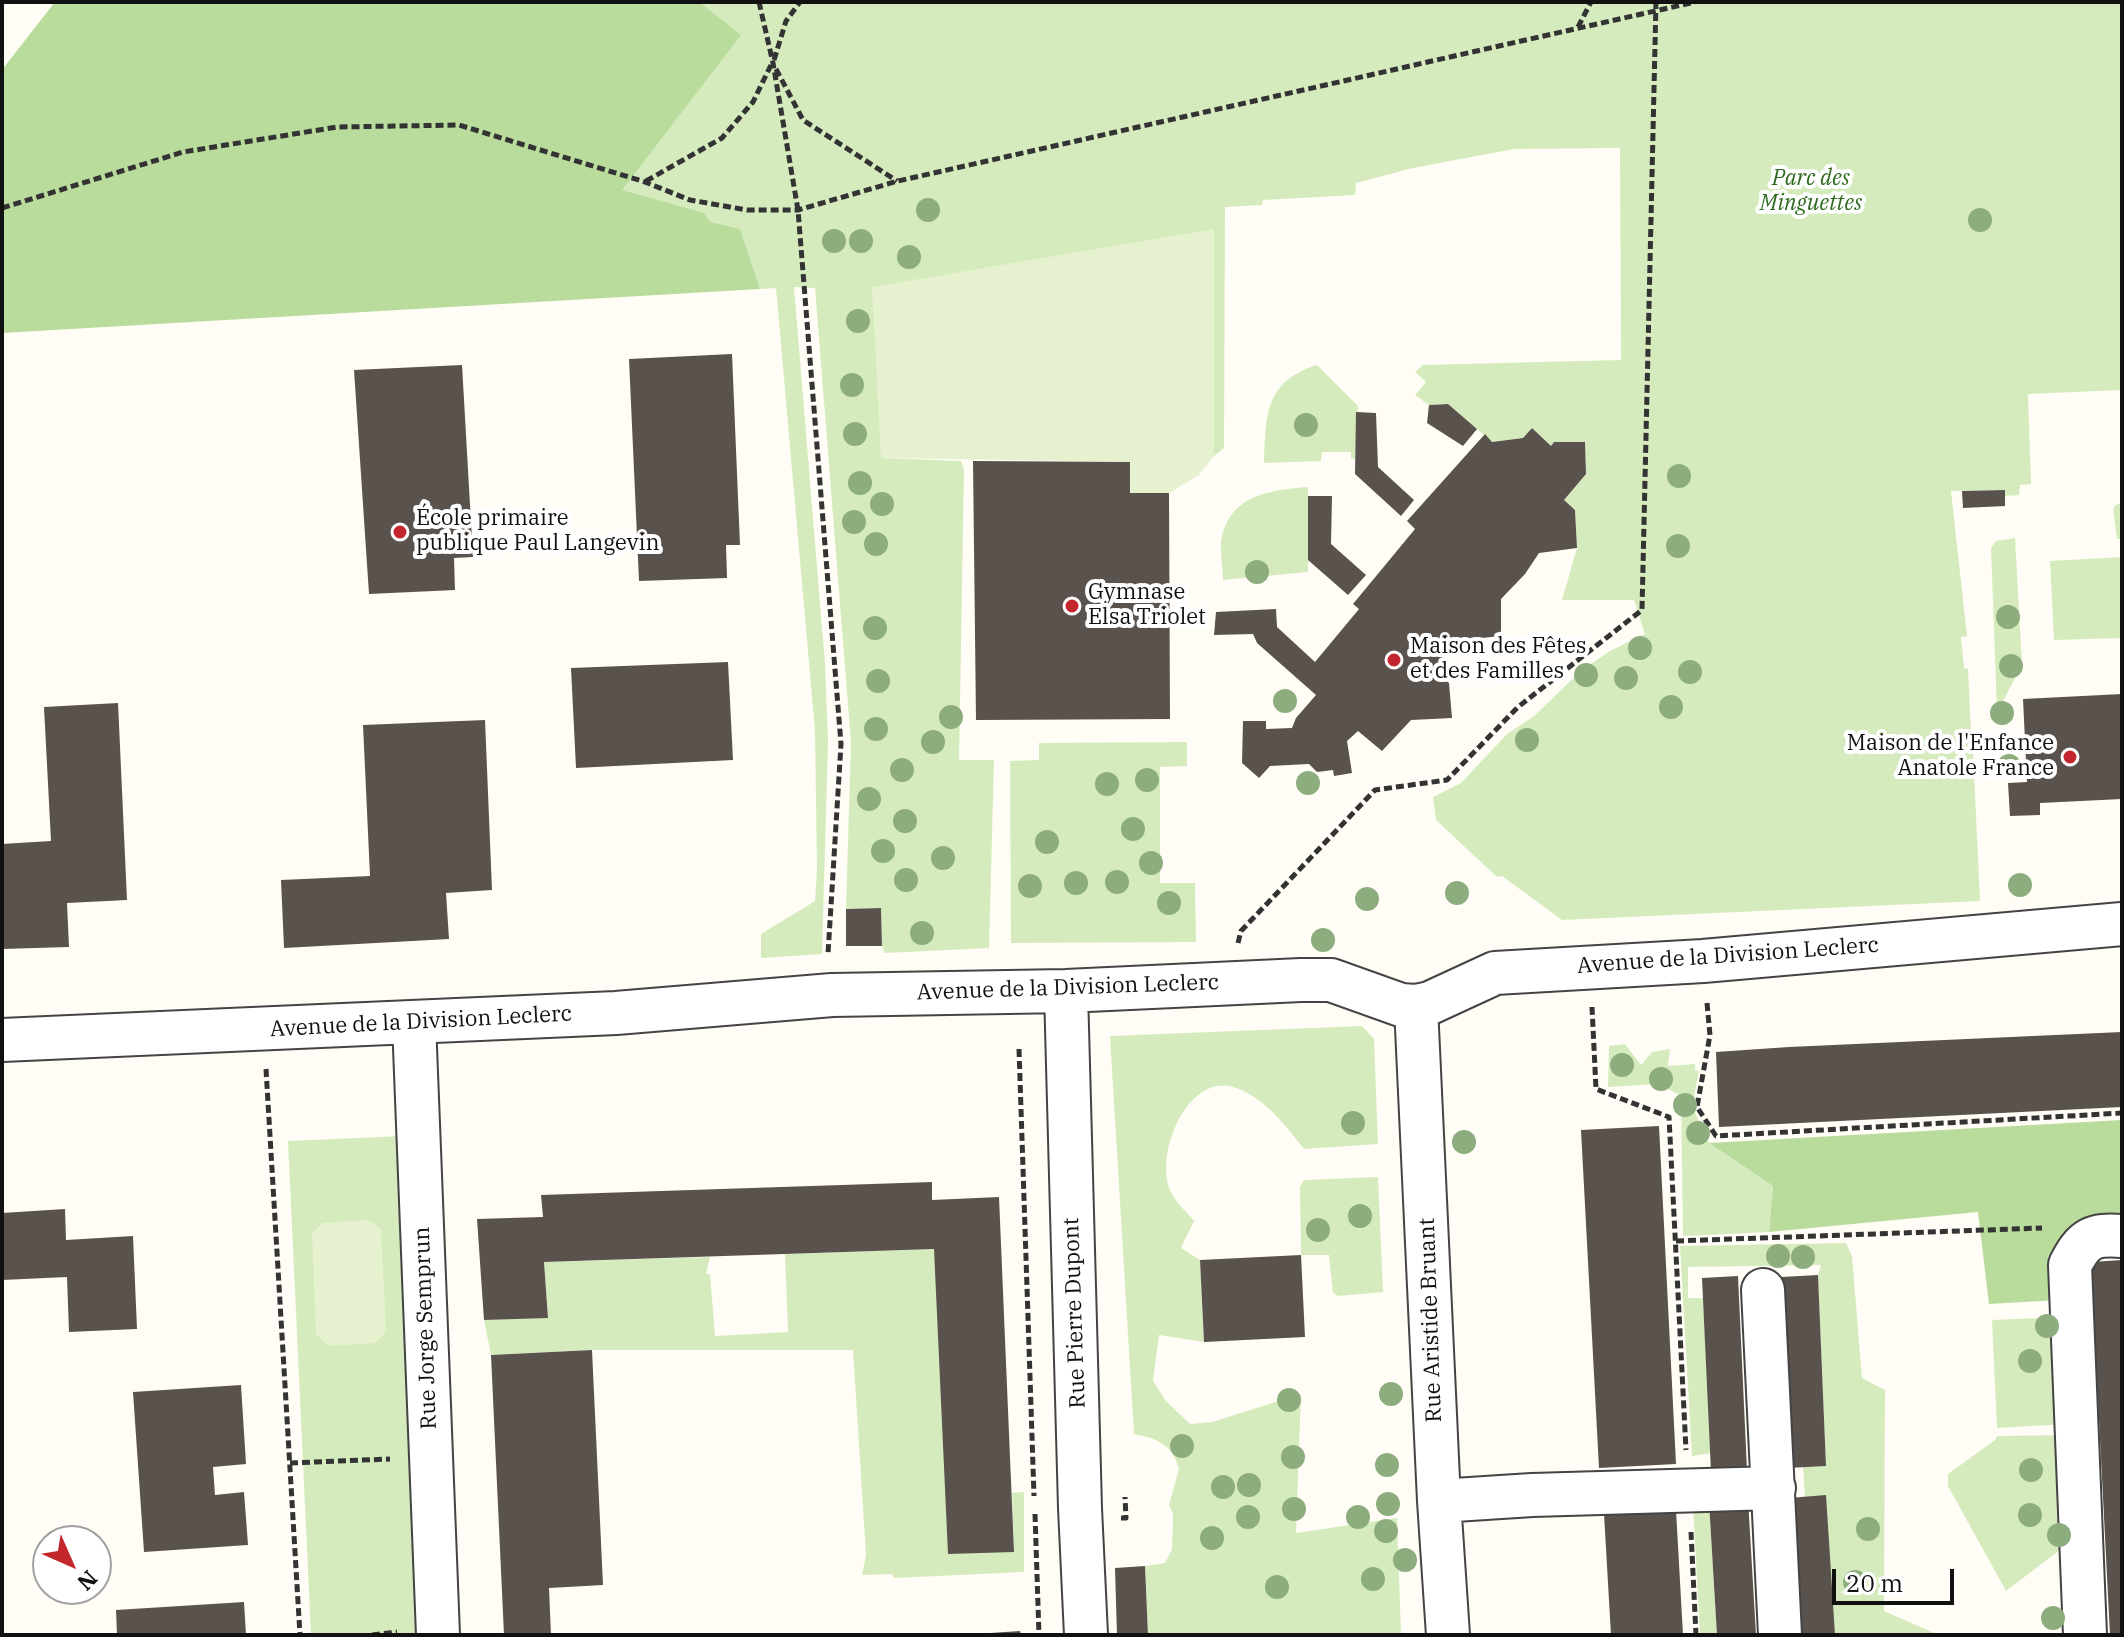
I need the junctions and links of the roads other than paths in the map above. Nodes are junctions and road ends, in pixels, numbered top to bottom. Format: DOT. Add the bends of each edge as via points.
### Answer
graph roads {
  1 [pos="2122,924"];
  2 [pos="1066,991"];
  3 [pos="1416,1006"];
  4 [pos="414,1022"];
  5 [pos="2,1040"];
  6 [pos="2122,1236"];
  7 [pos="1763,1290"];
  8 [pos="1774,1488"];
  9 [pos="1439,1501"];
  10 [pos="438,1635"];
  11 [pos="1086,1635"];
  12 [pos="1448,1635"];
  13 [pos="1780,1635"];
  14 [pos="2085,1635"];
  1 -- 3 [label="street, Avenue de la Division Leclerc" via="1703,961 1495,973"];
  2 -- 3 [label="street, Avenue de la Division Leclerc" via="1331,980"];
  2 -- 4 [label="street, Avenue de la Division Leclerc" via="832,995 616,1013"];
  2 -- 11 [label="street, Rue Pierre Dupont"];
  3 -- 9 [label="street, Rue Aristide Bruant"];
  4 -- 5 [label="street, Avenue de la Division Leclerc"];
  4 -- 10 [label="street, Rue Jorge Semprun"];
  6 -- 14 [label="street" via="2098,1235 2077,1250 2070,1265"];
  7 -- 8 [label="street"];
  8 -- 9 [label="street"];
  8 -- 13 [label="street"];
  9 -- 12 [label="street, Rue Aristide Bruant"];
}
